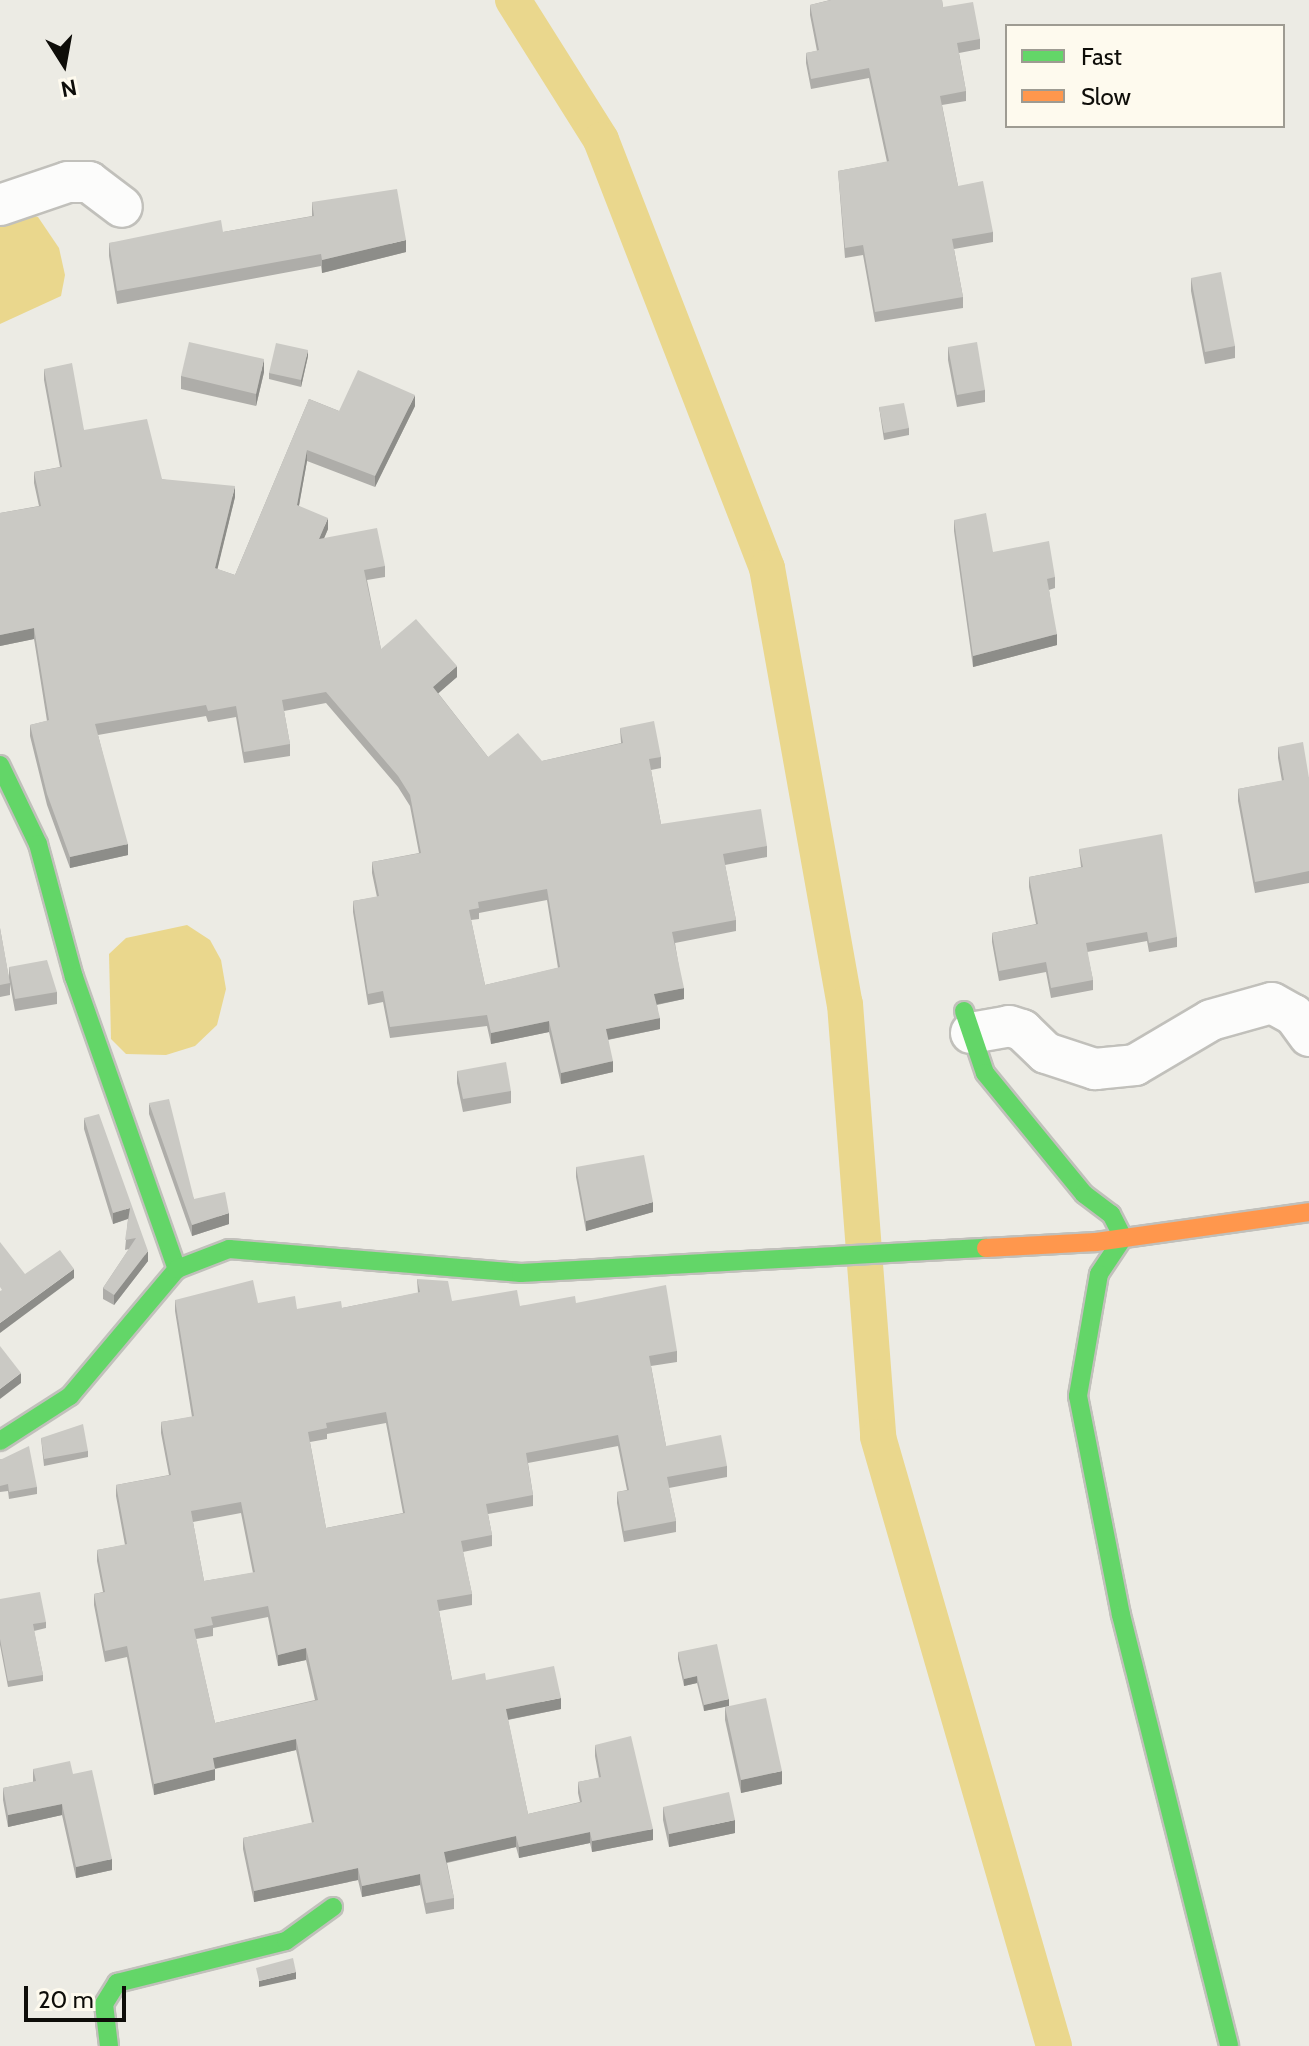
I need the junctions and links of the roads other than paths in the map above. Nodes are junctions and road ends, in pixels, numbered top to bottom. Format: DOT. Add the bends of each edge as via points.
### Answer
graph roads {
  1 [pos="0,205"];
  2 [pos="122,207"];
  3 [pos="0,765"];
  4 [pos="968,1022"];
  5 [pos="1309,1036"];
  6 [pos="1309,1212"];
  7 [pos="1123,1238"];
  8 [pos="177,1269"];
  9 [pos="0,1441"];
  10 [pos="333,1907"];
  11 [pos="109,2046"];
  12 [pos="1229,2046"];
  1 -- 2 [label="street" via="68,182 89,182"];
  3 -- 8 [label="street" via="38,844 74,977"];
  4 -- 5 [label="street" via="1022,1030 1046,1053 1095,1069 1135,1065 1211,1020 1272,1003 1294,1015"];
  4 -- 7 [label="street" via="985,1073 1084,1194 1111,1214"];
  6 -- 7 [label="street"];
  7 -- 8 [label="street" via="521,1273 229,1249"];
  7 -- 12 [label="street" via="1099,1274 1078,1396 1121,1615"];
  8 -- 9 [label="street" via="70,1396"];
  10 -- 11 [label="street" via="286,1941 117,1983 104,2004"];
}
